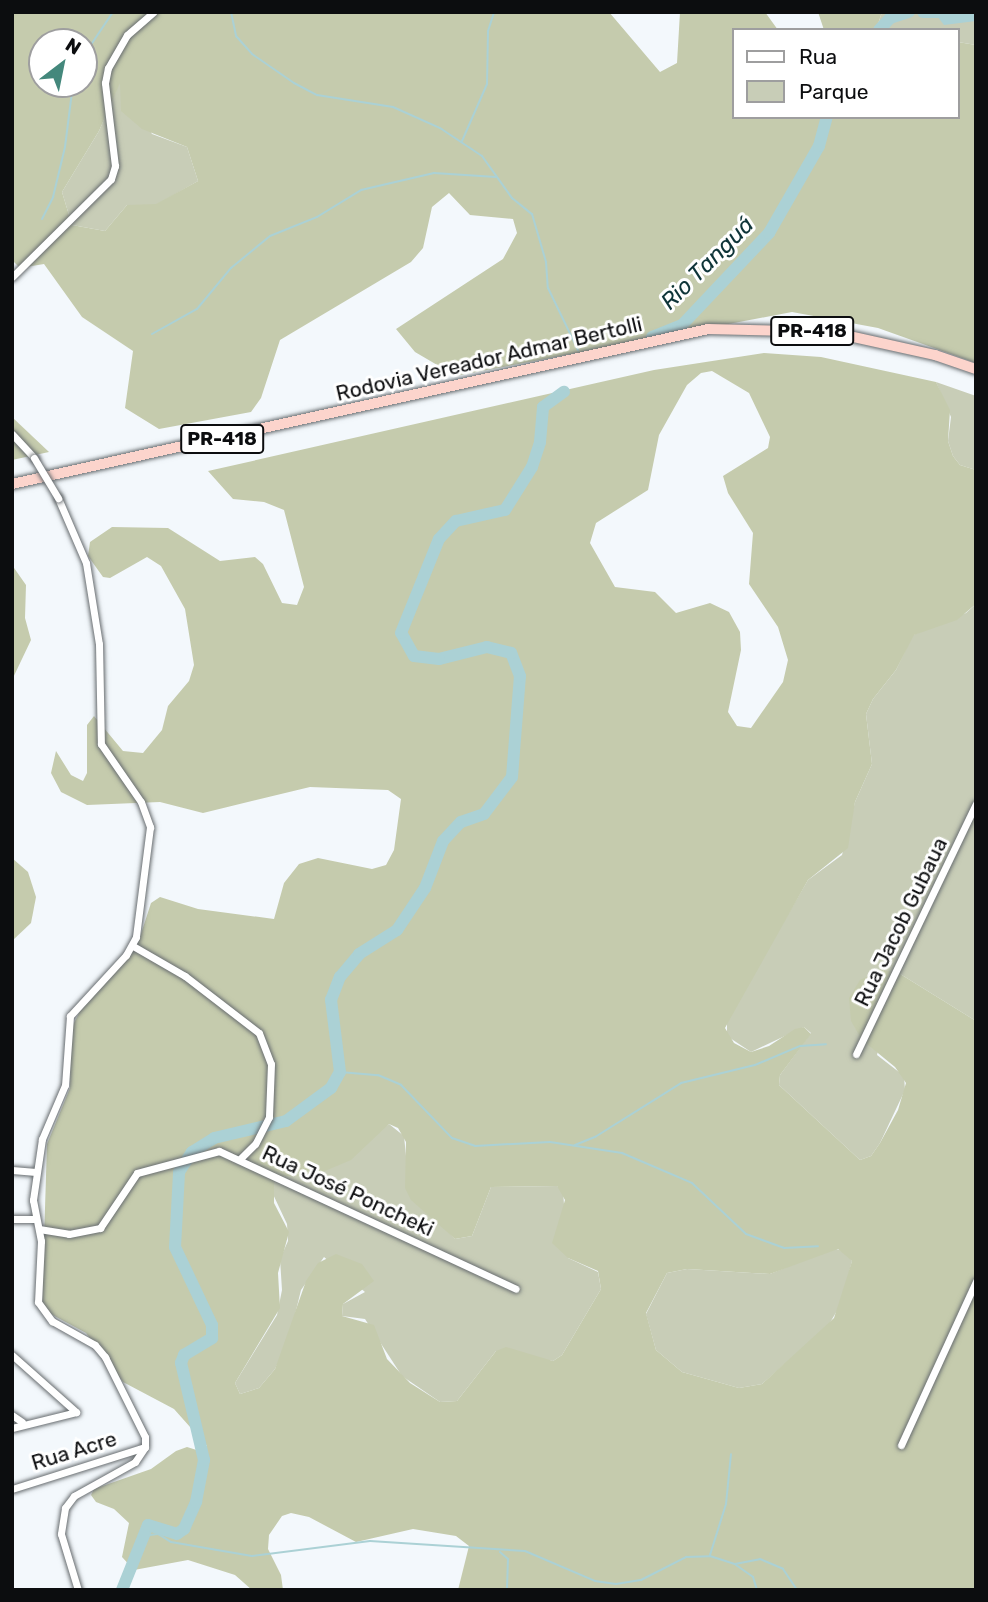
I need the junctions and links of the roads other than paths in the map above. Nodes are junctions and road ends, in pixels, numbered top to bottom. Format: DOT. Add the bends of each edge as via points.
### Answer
graph roads {
  1 [pos="153,12"];
  2 [pos="12,276"];
  3 [pos="976,369"];
  4 [pos="12,434"];
  5 [pos="12,484"];
  6 [pos="976,804"];
  7 [pos="133,946"];
  8 [pos="856,1054"];
  9 [pos="240,1159"];
  10 [pos="12,1170"];
  11 [pos="36,1172"];
  12 [pos="12,1219"];
  13 [pos="35,1219"];
  14 [pos="39,1229"];
  15 [pos="976,1281"];
  16 [pos="516,1289"];
  17 [pos="12,1355"];
  18 [pos="12,1415"];
  19 [pos="22,1422"];
  20 [pos="12,1428"];
  21 [pos="901,1445"];
  22 [pos="145,1447"];
  23 [pos="12,1489"];
  24 [pos="78,1590"];
  1 -- 2 [label="street" via="127,35 108,68 115,166 111,179"];
  3 -- 5 [label="highway, Rodovia Vereador Admar Bertolli / PR-418" via="831,332 772,327 708,329"];
  4 -- 7 [label="street, bridge" via="34,458 58,498 86,563 99,644 98,730 102,744 141,802 150,827"];
  6 -- 8 [label="street, Rua Jacob Gubaua"];
  7 -- 9 [label="street, Rua José Poncheki" via="185,976 259,1033 271,1064 269,1117 255,1144"];
  7 -- 11 [label="street" via="70,1016 65,1085 42,1139"];
  9 -- 14 [label="street" via="219,1151 136,1174 107,1221 90,1233"];
  9 -- 16 [label="street, Rua José Poncheki"];
  10 -- 11 [label="street"];
  11 -- 13 [label="street"];
  12 -- 13 [label="street"];
  13 -- 14 [label="street"];
  14 -- 22 [label="street" via="38,1302 44,1314 95,1345 105,1357 142,1428"];
  15 -- 21 [label="street"];
  17 -- 19 [label="street" via="76,1412"];
  18 -- 19 [label="street"];
  19 -- 20 [label="street"];
  22 -- 23 [label="street, Rua Acre"];
  22 -- 24 [label="street" via="135,1462 74,1496 65,1508 61,1534"];
}
